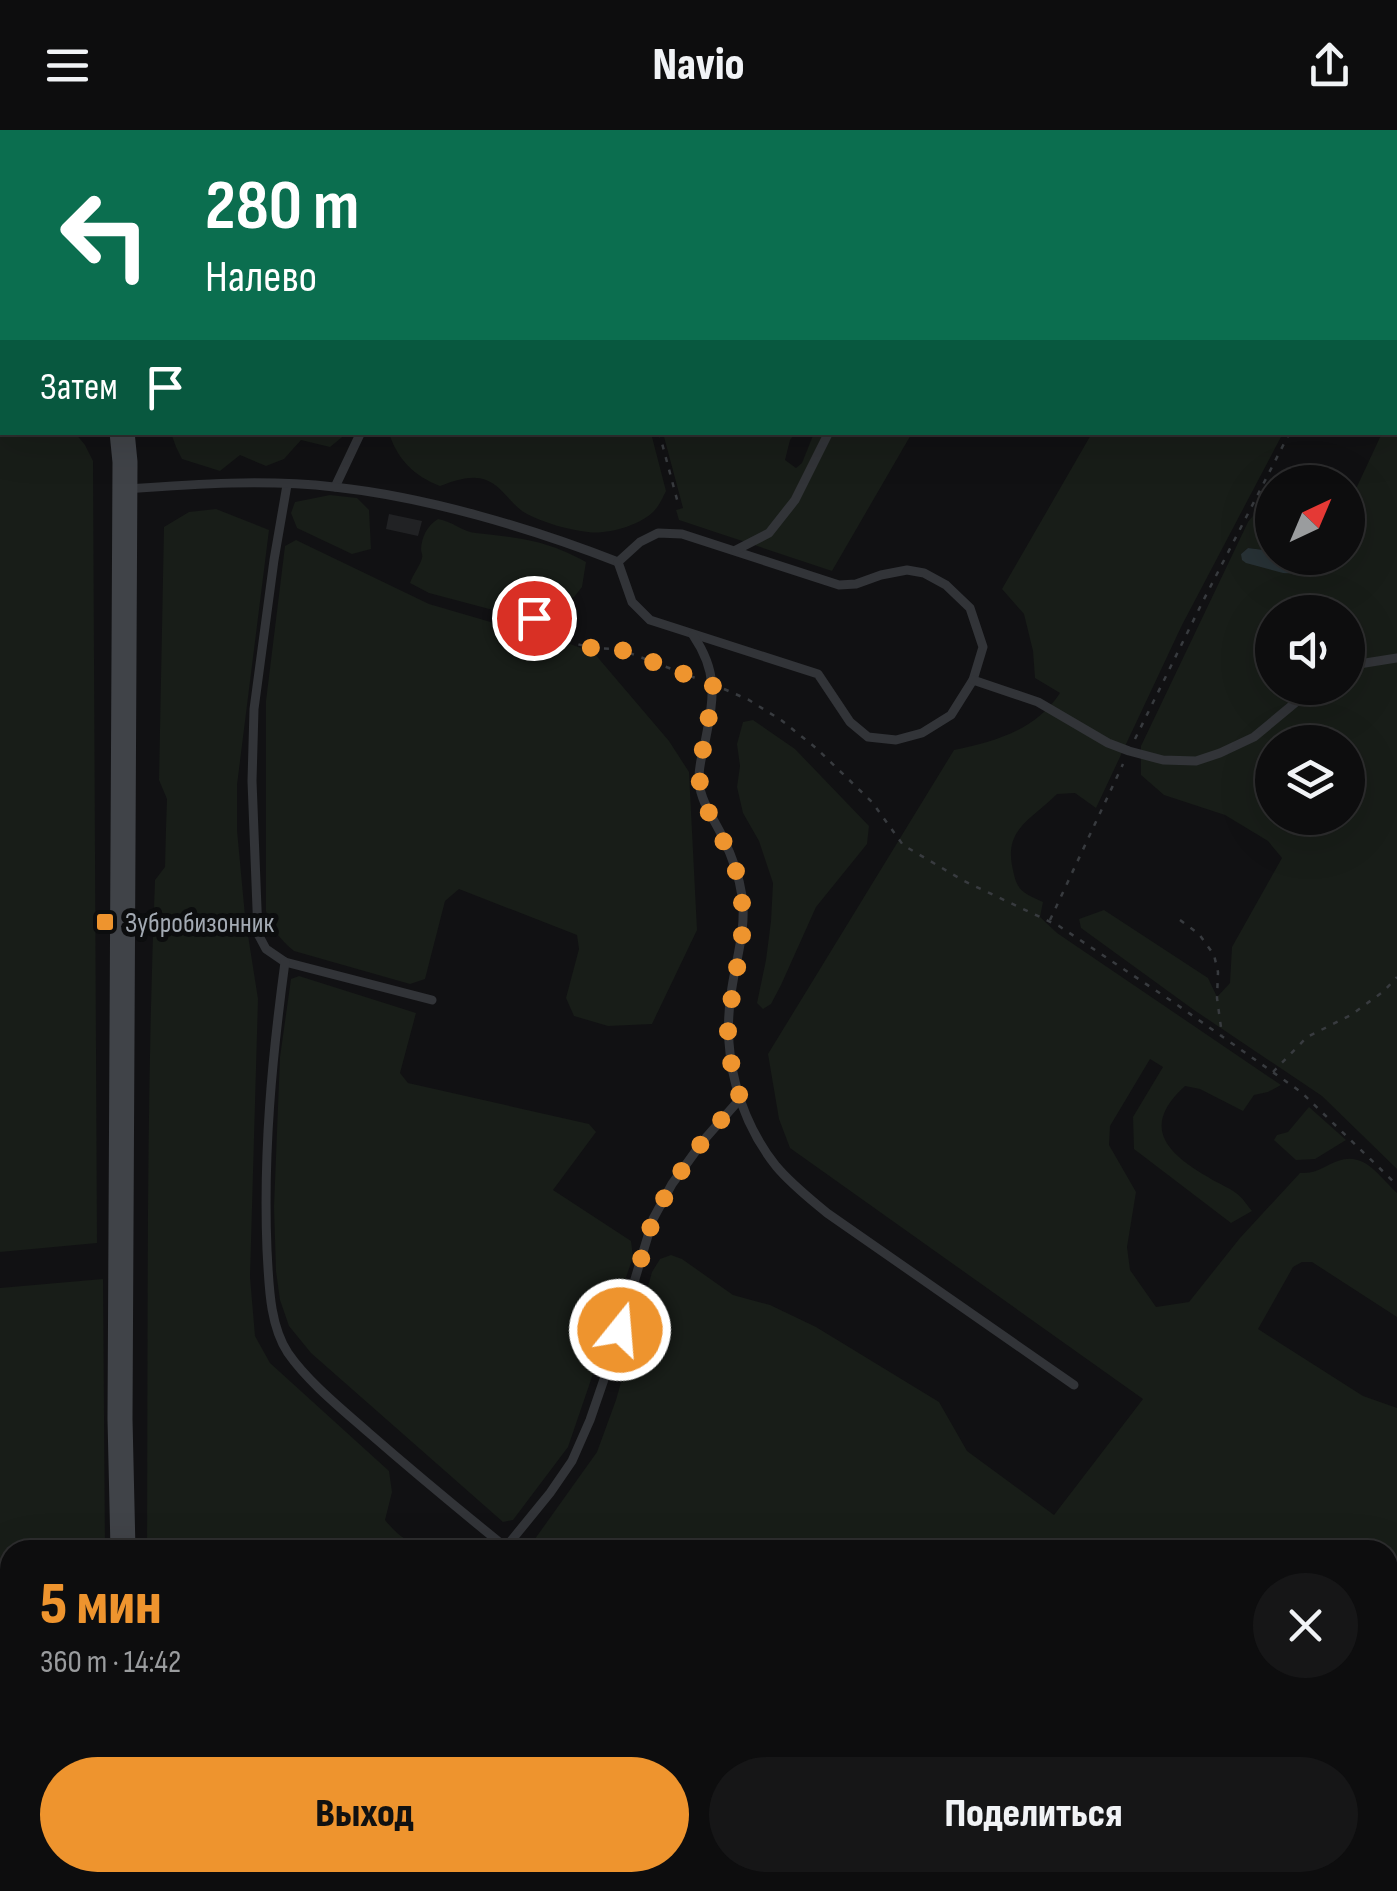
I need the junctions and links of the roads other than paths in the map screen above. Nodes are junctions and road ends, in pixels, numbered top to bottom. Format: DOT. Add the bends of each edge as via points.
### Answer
graph roads {
  1 [pos="121,435"];
  2 [pos="360,435"];
  3 [pos="828,435"];
  4 [pos="287,484"];
  5 [pos="335,487"];
  6 [pos="124,489"];
  7 [pos="736,550"];
  8 [pos="618,562"];
  9 [pos="693,635"];
  10 [pos="1397,658"];
  11 [pos="1365,663"];
  12 [pos="973,680"];
  13 [pos="1292,705"];
  14 [pos="285,962"];
  15 [pos="432,1000"];
  16 [pos="740,1098"];
  17 [pos="1074,1384"];
  18 [pos="123,1540"];
  19 [pos="496,1540"];
  20 [pos="515,1540"];
  1 -- 6 [label="main road"];
  2 -- 5 [label="lane"];
  3 -- 7 [label="lane" via="795,500 769,533"];
  4 -- 5 [label="lane"];
  4 -- 6 [label="lane"];
  4 -- 14 [label="lane" via="254,710 252,781 258,934"];
  5 -- 8 [label="lane" via="533,531"];
  6 -- 18 [label="main road"];
  7 -- 8 [label="lane" via="658,533"];
  7 -- 12 [label="lane" via="839,585 907,570 946,584 970,608 983,647"];
  8 -- 9 [label="lane" via="632,602 650,620"];
  9 -- 12 [label="lane" via="818,674 868,737 896,740 922,733 951,714"];
  9 -- 16 [label="lane" via="713,685 700,786 734,862 742,899 728,1020"];
  10 -- 11 [label="lane"];
  12 -- 13 [label="lane" via="1038,702 1129,752 1163,760 1196,761 1220,753 1254,737"];
  14 -- 15 [label="lane"];
  14 -- 19 [label="lane" via="264,1190 273,1316 287,1352 330,1399"];
  16 -- 17 [label="lane" via="775,1165 815,1203"];
  16 -- 20 [label="lane" via="672,1184 653,1219 572,1462"];
}
